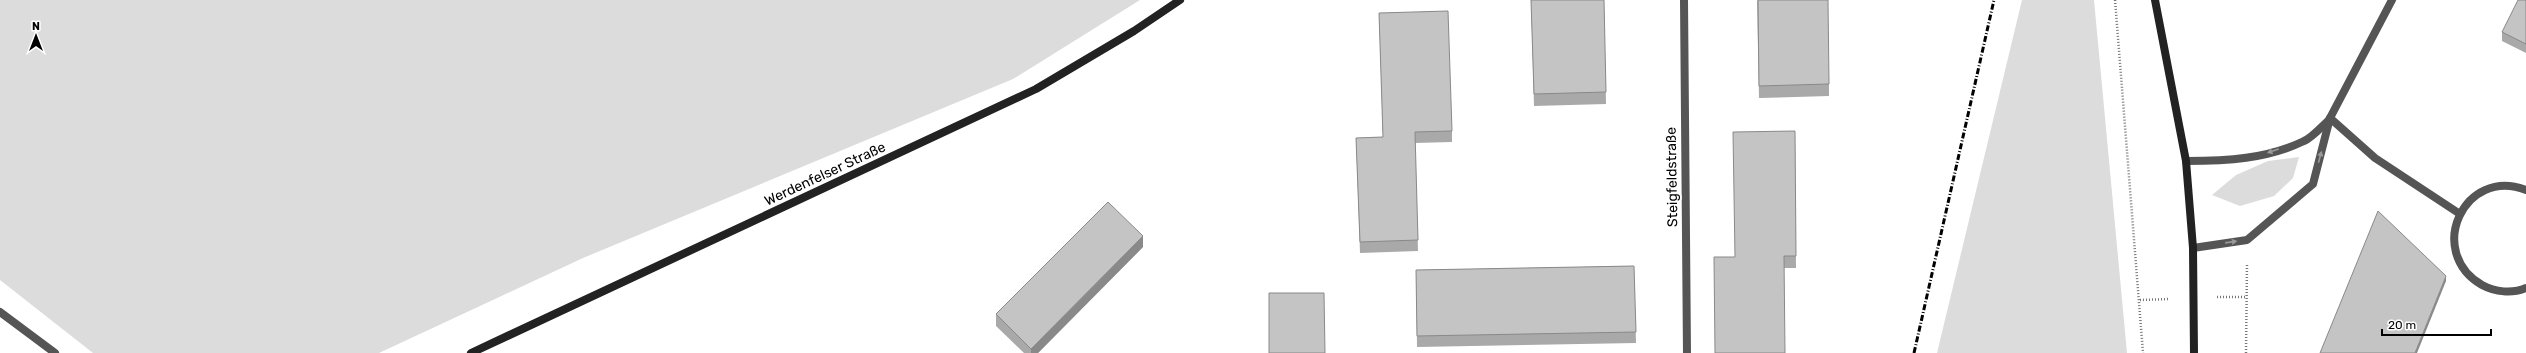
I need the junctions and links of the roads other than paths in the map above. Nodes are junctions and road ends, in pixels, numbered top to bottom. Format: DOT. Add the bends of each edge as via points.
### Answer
graph roads {
  1 [pos="1180,0"];
  2 [pos="1684,0"];
  3 [pos="2155,0"];
  4 [pos="2392,0"];
  5 [pos="2330,118"];
  6 [pos="2186,161"];
  7 [pos="2526,190"];
  8 [pos="2460,214"];
  9 [pos="2193,248"];
  10 [pos="2526,288"];
  11 [pos="0,312"];
  12 [pos="55,353"];
  13 [pos="471,353"];
  14 [pos="1687,353"];
  15 [pos="2194,353"];
  1 -- 13 [label="street, Werdenfelser Straße" via="1134,31 1036,89"];
  2 -- 14 [label="street, Steigfeldstraße"];
  3 -- 6 [label="street"];
  4 -- 5 [label="street"];
  5 -- 6 [label="street, one-way" via="2305,141 2259,156 2222,161"];
  5 -- 8 [label="street" via="2375,158"];
  9 -- 5 [label="street, one-way" via="2247,240 2313,184"];
  6 -- 9 [label="street"];
  7 -- 8 [label="street" via="2500,186 2484,190 2470,200"];
  8 -- 10 [label="street" via="2454,231 2455,249 2465,271 2473,280 2489,289 2507,292"];
  9 -- 15 [label="street"];
  11 -- 12 [label="street"];
}
